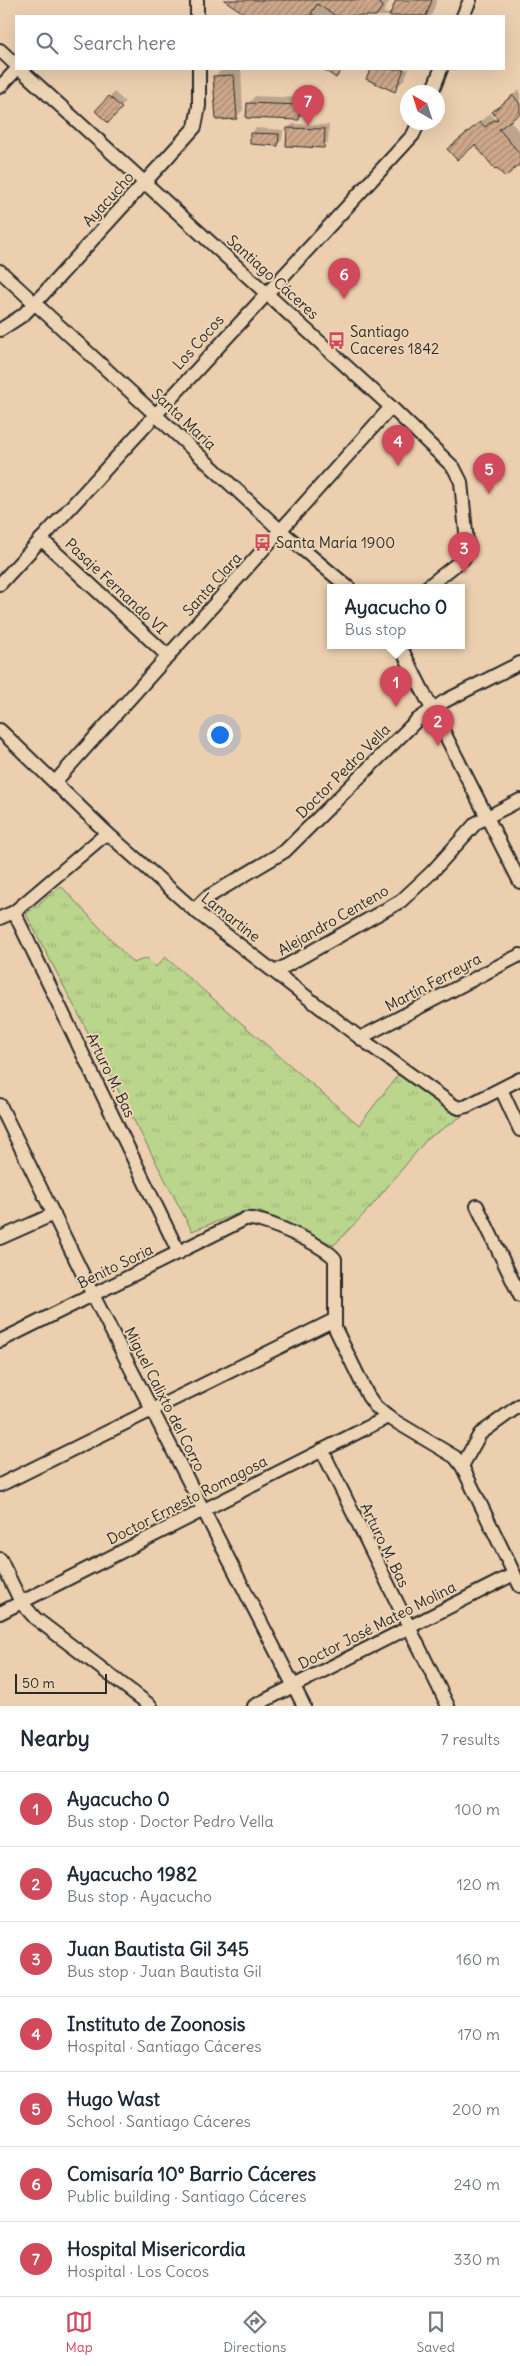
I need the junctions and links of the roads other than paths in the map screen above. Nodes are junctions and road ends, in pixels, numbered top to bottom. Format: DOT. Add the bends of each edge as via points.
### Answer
graph roads {
  1 [pos="197,0"];
  2 [pos="470,0"];
  3 [pos="197,15"];
  4 [pos="463,15"];
  5 [pos="0,50"];
  6 [pos="15,65"];
  7 [pos="16,70"];
  8 [pos="20,70"];
  9 [pos="198,70"];
  10 [pos="441,70"];
  11 [pos="435,85"];
  12 [pos="0,88"];
  13 [pos="415,130"];
  14 [pos="146,182"];
  15 [pos="0,271"];
  16 [pos="266,292"];
  17 [pos="35,303"];
  18 [pos="0,330"];
  19 [pos="391,407"];
  20 [pos="155,414"];
  21 [pos="281,531"];
  22 [pos="41,539"];
  23 [pos="0,584"];
  24 [pos="343,584"];
  25 [pos="431,584"];
  26 [pos="402,649"];
  27 [pos="169,658"];
  28 [pos="520,663"];
  29 [pos="432,708"];
  30 [pos="0,730"];
  31 [pos="56,782"];
  32 [pos="520,800"];
  33 [pos="487,816"];
  34 [pos="107,833"];
  35 [pos="520,882"];
  36 [pos="194,910"];
  37 [pos="14,912"];
  38 [pos="0,918"];
  39 [pos="520,955"];
  40 [pos="274,972"];
  41 [pos="360,1038"];
  42 [pos="520,1079"];
  43 [pos="501,1089"];
  44 [pos="0,1105"];
  45 [pos="520,1130"];
  46 [pos="477,1206"];
  47 [pos="54,1214"];
  48 [pos="0,1238"];
  49 [pos="179,1253"];
  50 [pos="93,1295"];
  51 [pos="520,1296"];
  52 [pos="334,1320"];
  53 [pos="0,1341"];
  54 [pos="520,1405"];
  55 [pos="152,1410"];
  56 [pos="388,1417"];
  57 [pos="322,1450"];
  58 [pos="462,1466"];
  59 [pos="0,1484"];
  60 [pos="203,1509"];
  61 [pos="0,1559"];
  62 [pos="514,1574"];
  63 [pos="520,1586"];
  64 [pos="21,1602"];
  65 [pos="0,1612"];
  66 [pos="407,1628"];
  67 [pos="294,1686"];
  68 [pos="152,1706"];
  69 [pos="254,1706"];
  70 [pos="304,1706"];
  71 [pos="448,1706"];
  1 -- 3 [label="street"];
  2 -- 4 [label="street"];
  5 -- 6 [label="street, Santiago Cáceres"];
  7 -- 12 [label="street"];
  8 -- 14 [label="street, Santiago Cáceres"];
  9 -- 14 [label="street, Ayacucho" via="200,106 195,127"];
  10 -- 11 [label="street"];
  13 -- 16 [label="street, Los Cocos"];
  14 -- 16 [label="street, Santiago Cáceres"];
  14 -- 17 [label="street, Ayacucho"];
  15 -- 17 [label="street, Santa María"];
  16 -- 19 [label="street, Santiago Cáceres"];
  16 -- 20 [label="street, Los Cocos"];
  17 -- 18 [label="street, Ayacucho"];
  17 -- 20 [label="street, Santa María"];
  19 -- 21 [label="street, Santa Clara"];
  19 -- 25 [label="street, Santiago Cáceres" via="459,475 468,552"];
  20 -- 21 [label="street, Santa María"];
  20 -- 22 [label="street, Los Cocos"];
  21 -- 24 [label="street, Santa María"];
  21 -- 27 [label="street, Santa Clara"];
  22 -- 23 [label="street, Los Cocos"];
  22 -- 27 [label="street, Pasaje Fernando VI"];
  26 -- 29 [label="street"];
  27 -- 31 [label="street, Santa Clara"];
  28 -- 29 [label="street, Doctor Pedro Vella"];
  29 -- 33 [label="street"];
  29 -- 36 [label="street, Doctor Pedro Vella" via="285,851 206,898"];
  30 -- 31 [label="street, Lamartine"];
  31 -- 34 [label="street, Lamartine"];
  32 -- 33 [label="street, Alejandro Centeno"];
  33 -- 35 [label="street"];
  33 -- 40 [label="street, Alejandro Centeno" via="476,823 401,901"];
  34 -- 36 [label="street, Lamartine"];
  34 -- 37 [label="street"];
  36 -- 40 [label="street, Lamartine"];
  37 -- 38 [label="street"];
  37 -- 49 [label="street, Arturo M. Bas"];
  39 -- 41 [label="street, Martín Ferreyra"];
  40 -- 41 [label="street, Lamartine"];
  41 -- 43 [label="street, Lamartine" via="459,1108"];
  42 -- 43 [label="street"];
  43 -- 45 [label="street"];
  44 -- 47 [label="street, Miguel Calixto del Corro"];
  46 -- 51 [label="street"];
  47 -- 48 [label="street"];
  47 -- 50 [label="street, Miguel Calixto del Corro"];
  49 -- 50 [label="street, Benito Soria"];
  49 -- 52 [label="street, Benito Soria" via="245,1219 258,1218 330,1252 336,1268"];
  50 -- 53 [label="street, Benito Soria"];
  50 -- 55 [label="street, Miguel Calixto del Corro"];
  52 -- 55 [label="street"];
  52 -- 56 [label="street" via="338,1337 368,1396"];
  54 -- 58 [label="street" via="480,1434"];
  55 -- 59 [label="street"];
  55 -- 60 [label="street, Miguel Calixto del Corro"];
  56 -- 57 [label="street, Doctor Ernesto Romagosa"];
  56 -- 58 [label="street" via="447,1451"];
  57 -- 60 [label="street, Doctor Ernesto Romagosa"];
  57 -- 66 [label="street, Arturo M. Bas"];
  58 -- 62 [label="street"];
  60 -- 64 [label="street, Doctor Ernesto Romagosa"];
  60 -- 67 [label="street, Miguel Calixto del Corro"];
  61 -- 64 [label="street"];
  62 -- 63 [label="street"];
  62 -- 66 [label="street, Doctor José Mateo Molina"];
  64 -- 65 [label="street, Doctor Ernesto Romagosa"];
  64 -- 68 [label="street" via="35,1618"];
  66 -- 67 [label="street, Doctor José Mateo Molina"];
  66 -- 71 [label="street, Arturo M. Bas"];
  67 -- 69 [label="street, Doctor José Mateo Molina"];
  67 -- 70 [label="street, Miguel Calixto del Corro"];
}
